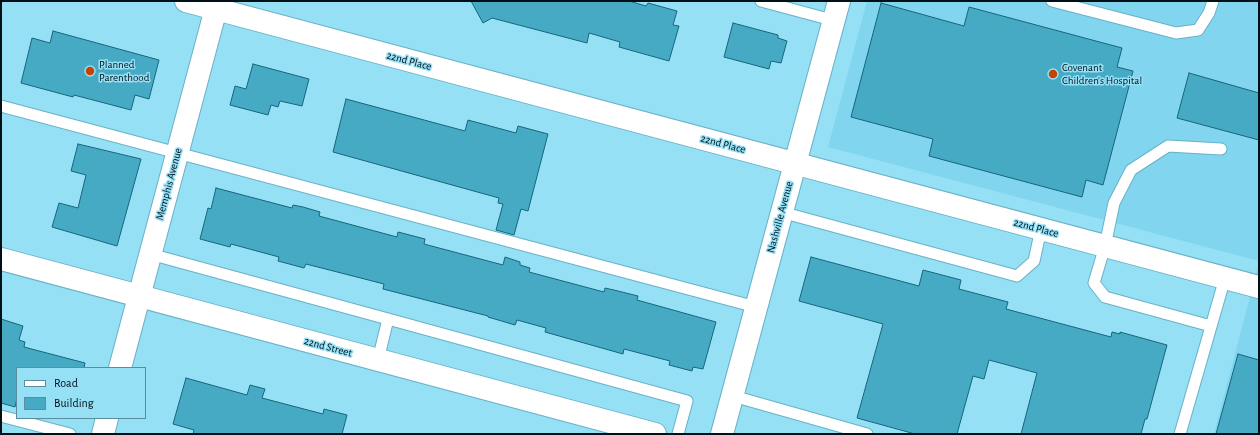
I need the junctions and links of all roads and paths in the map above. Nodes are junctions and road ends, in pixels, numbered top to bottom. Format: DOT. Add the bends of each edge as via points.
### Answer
graph roads {
  1 [pos="186,1"];
  2 [pos="761,1"];
  3 [pos="1052,1"];
  4 [pos="1213,1"];
  5 [pos="217,5"];
  6 [pos="836,11"];
  7 [pos="1,106"];
  8 [pos="1221,149"];
  9 [pos="177,153"];
  10 [pos="794,163"];
  11 [pos="782,212"];
  12 [pos="1041,229"];
  13 [pos="1105,246"];
  14 [pos="150,254"];
  15 [pos="1,259"];
  16 [pos="1225,278"];
  17 [pos="1259,288"];
  18 [pos="139,296"];
  19 [pos="756,307"];
  20 [pos="388,319"];
  21 [pos="1211,326"];
  22 [pos="378,360"];
  23 [pos="120,367"];
  24 [pos="733,396"];
  25 [pos="1,416"];
  26 [pos="107,419"];
  27 [pos="70,434"];
  28 [pos="102,434"];
  29 [pos="655,434"];
  30 [pos="678,434"];
  31 [pos="722,434"];
  32 [pos="867,434"];
  33 [pos="1180,434"];
  1 -- 5 [label="street, 22nd Place"];
  2 -- 6 [label="lane"];
  3 -- 4 [label="lane" via="1176,33 1198,30"];
  5 -- 9 [label="street, Memphis Avenue"];
  5 -- 10 [label="street, 22nd Place"];
  6 -- 10 [label="street, Nashville Avenue"];
  7 -- 9 [label="lane"];
  8 -- 13 [label="lane" via="1168,146 1130,170 1114,203"];
  9 -- 14 [label="street, Memphis Avenue"];
  9 -- 19 [label="lane"];
  10 -- 11 [label="street, Nashville Avenue"];
  10 -- 12 [label="street, 22nd Place"];
  11 -- 12 [label="lane" via="1017,276 1034,261"];
  11 -- 19 [label="street, Nashville Avenue"];
  12 -- 13 [label="street, 22nd Place"];
  13 -- 16 [label="street, 22nd Place"];
  13 -- 21 [label="lane" via="1094,283 1105,297"];
  14 -- 18 [label="street, Memphis Avenue"];
  14 -- 20 [label="lane"];
  15 -- 18 [label="street, 22nd Street"];
  16 -- 17 [label="street, 22nd Place"];
  16 -- 21 [label="lane"];
  18 -- 22 [label="street, 22nd Street"];
  18 -- 23 [label="street, Memphis Avenue"];
  19 -- 24 [label="street, Nashville Avenue"];
  20 -- 22 [label="lane"];
  20 -- 30 [label="lane" via="687,401"];
  21 -- 33 [label="lane"];
  22 -- 29 [label="street, 22nd Street"];
  24 -- 31 [label="street, Nashville Avenue"];
  24 -- 32 [label="lane"];
  25 -- 27 [label="lane"];
  26 -- 28 [label="street"];
}
